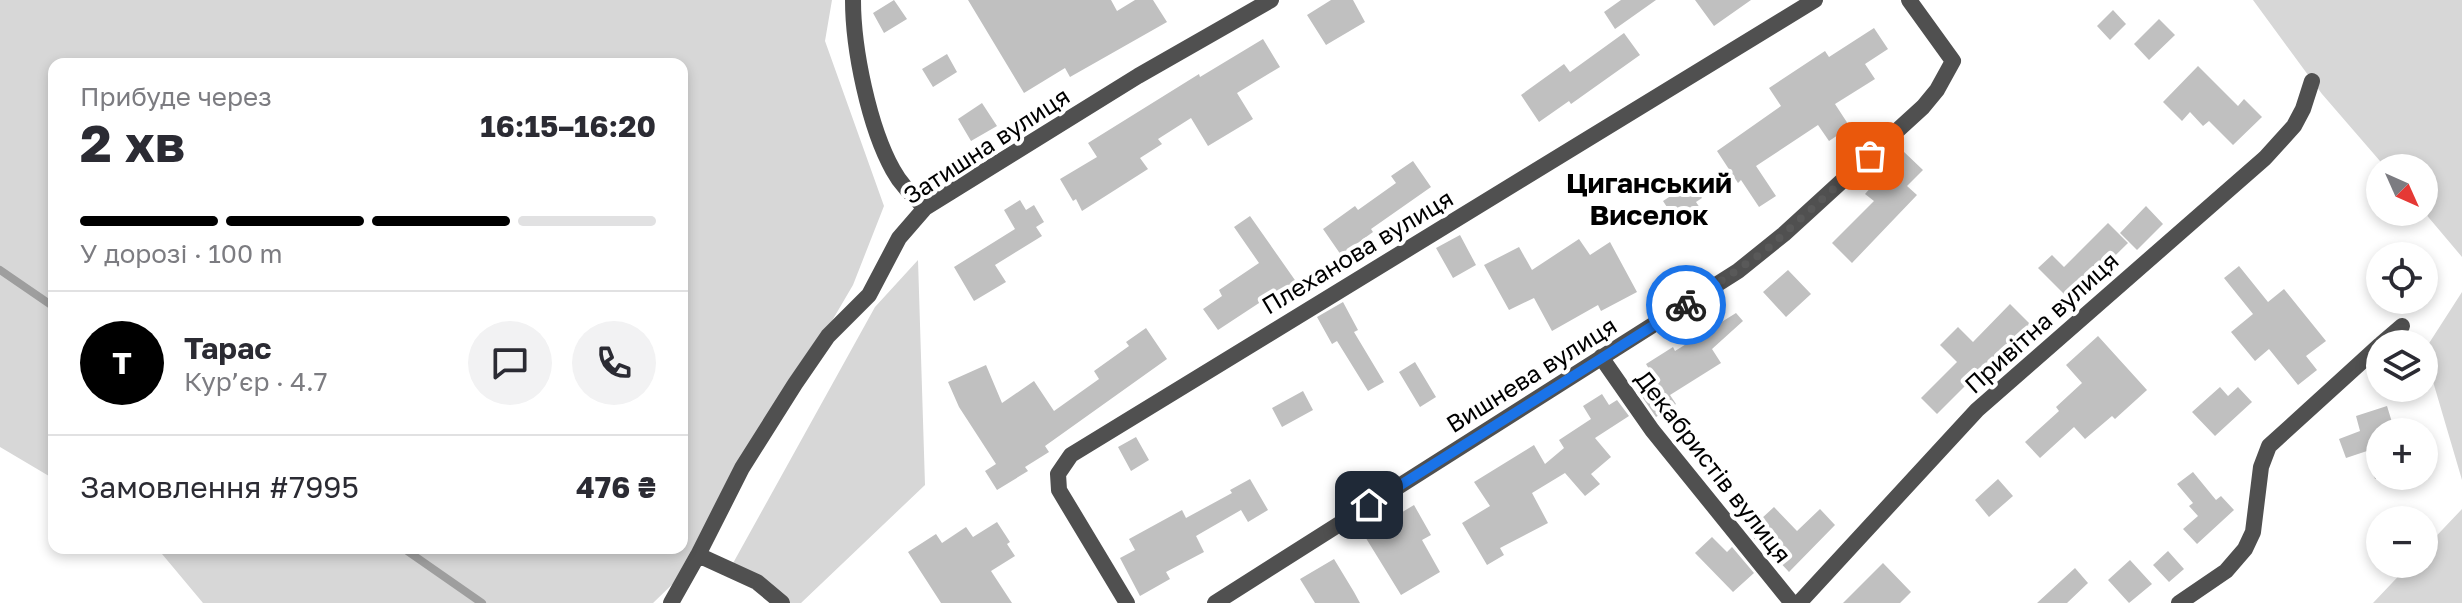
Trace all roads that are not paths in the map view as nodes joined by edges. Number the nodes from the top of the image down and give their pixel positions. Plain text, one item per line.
1 (853, 0) edge
2 (1271, 0) edge
3 (1815, 0) edge
4 (1909, 0) edge
5 (2312, 81) dead end
6 (925, 208) junction
7 (2402, 326) dead end
8 (2397, 330) edge
9 (1601, 357) junction
10 (2366, 357) edge
11 (698, 555) junction
12 (671, 603) edge
13 (782, 603) edge
14 (1127, 603) edge
15 (1215, 603) edge
16 (1792, 603) edge
17 (1799, 603) edge
18 (2179, 603) edge

1 - 6 street
2 - 6 street, Затишна вулиця
3 - 14 street, Плеханова вулиця
4 - 9 street, Вишнева вулиця
5 - 17 street, Привітна вулиця
6 - 11 street, Затишна вулиця
7 - 8 street
9 - 15 street, Вишнева вулиця
9 - 16 street, Декабристів вулиця
10 - 18 street
11 - 12 street, Затишна вулиця
11 - 13 street

